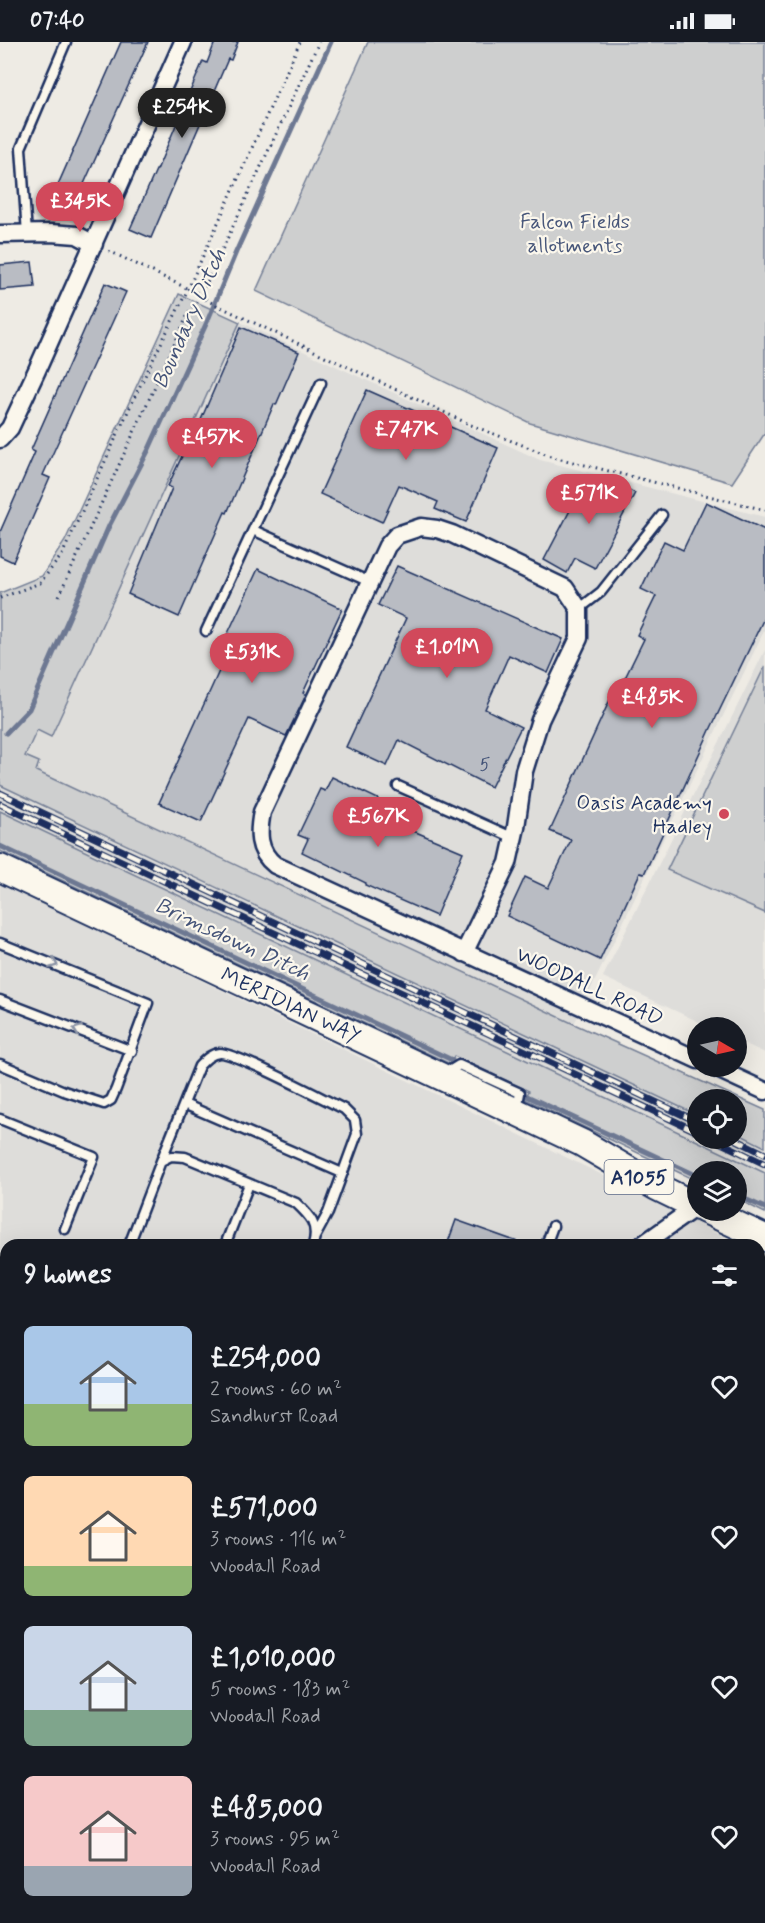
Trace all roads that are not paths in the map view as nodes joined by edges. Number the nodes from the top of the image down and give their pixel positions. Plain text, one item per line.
1 (66, 42) edge
2 (183, 42) edge
3 (0, 234) edge
4 (27, 234) junction
5 (94, 244) junction
6 (321, 383) dead end
7 (0, 439) edge
8 (662, 515) dead end
9 (253, 530) junction
10 (370, 582) junction
11 (579, 609) junction
12 (206, 631) dead end
13 (398, 786) dead end
14 (514, 838) junction
15 (0, 868) edge
16 (0, 943) edge
17 (464, 953) junction
18 (0, 1000) edge
19 (132, 1051) junction
20 (687, 1055) edge
21 (0, 1064) edge
22 (735, 1077) edge
23 (765, 1091) edge
24 (184, 1104) junction
25 (0, 1119) edge
26 (582, 1143) junction
27 (161, 1161) junction
28 (342, 1173) junction
29 (249, 1184) junction
30 (687, 1184) edge
31 (687, 1202) edge
32 (747, 1212) edge
33 (687, 1214) edge
34 (729, 1221) edge
35 (765, 1221) edge
36 (554, 1226) dead end
37 (65, 1229) dead end
38 (765, 1238) edge
39 (131, 1239) edge
40 (227, 1239) edge
41 (314, 1239) edge
42 (315, 1239) edge
43 (549, 1239) edge
44 (651, 1239) edge

1 - 4 lane
2 - 5 street
3 - 4 street
4 - 5 street
5 - 7 street
6 - 9 lane
8 - 11 lane
9 - 10 lane
9 - 12 lane
10 - 11 street, WOODALL ROAD
10 - 17 street, WOODALL ROAD
11 - 14 street
13 - 14 lane
14 - 17 street
15 - 26 main road, MERIDIAN WAY / A1055
16 -> 19 lane
17 - 20 street, WOODALL ROAD
19 -> 18 lane
19 - 21 lane
22 - 23 street
24 - 27 lane
24 - 28 lane
24 - 28 lane
25 - 37 lane
26 - 30 main road, MERIDIAN WAY / A1055
26 - 31 main road, MERIDIAN WAY / A1055
27 - 29 lane
27 - 39 lane
28 - 42 lane
29 - 40 lane
29 - 41 lane
32 - 35 main road
33 - 44 street
34 - 38 main road
36 - 43 lane

